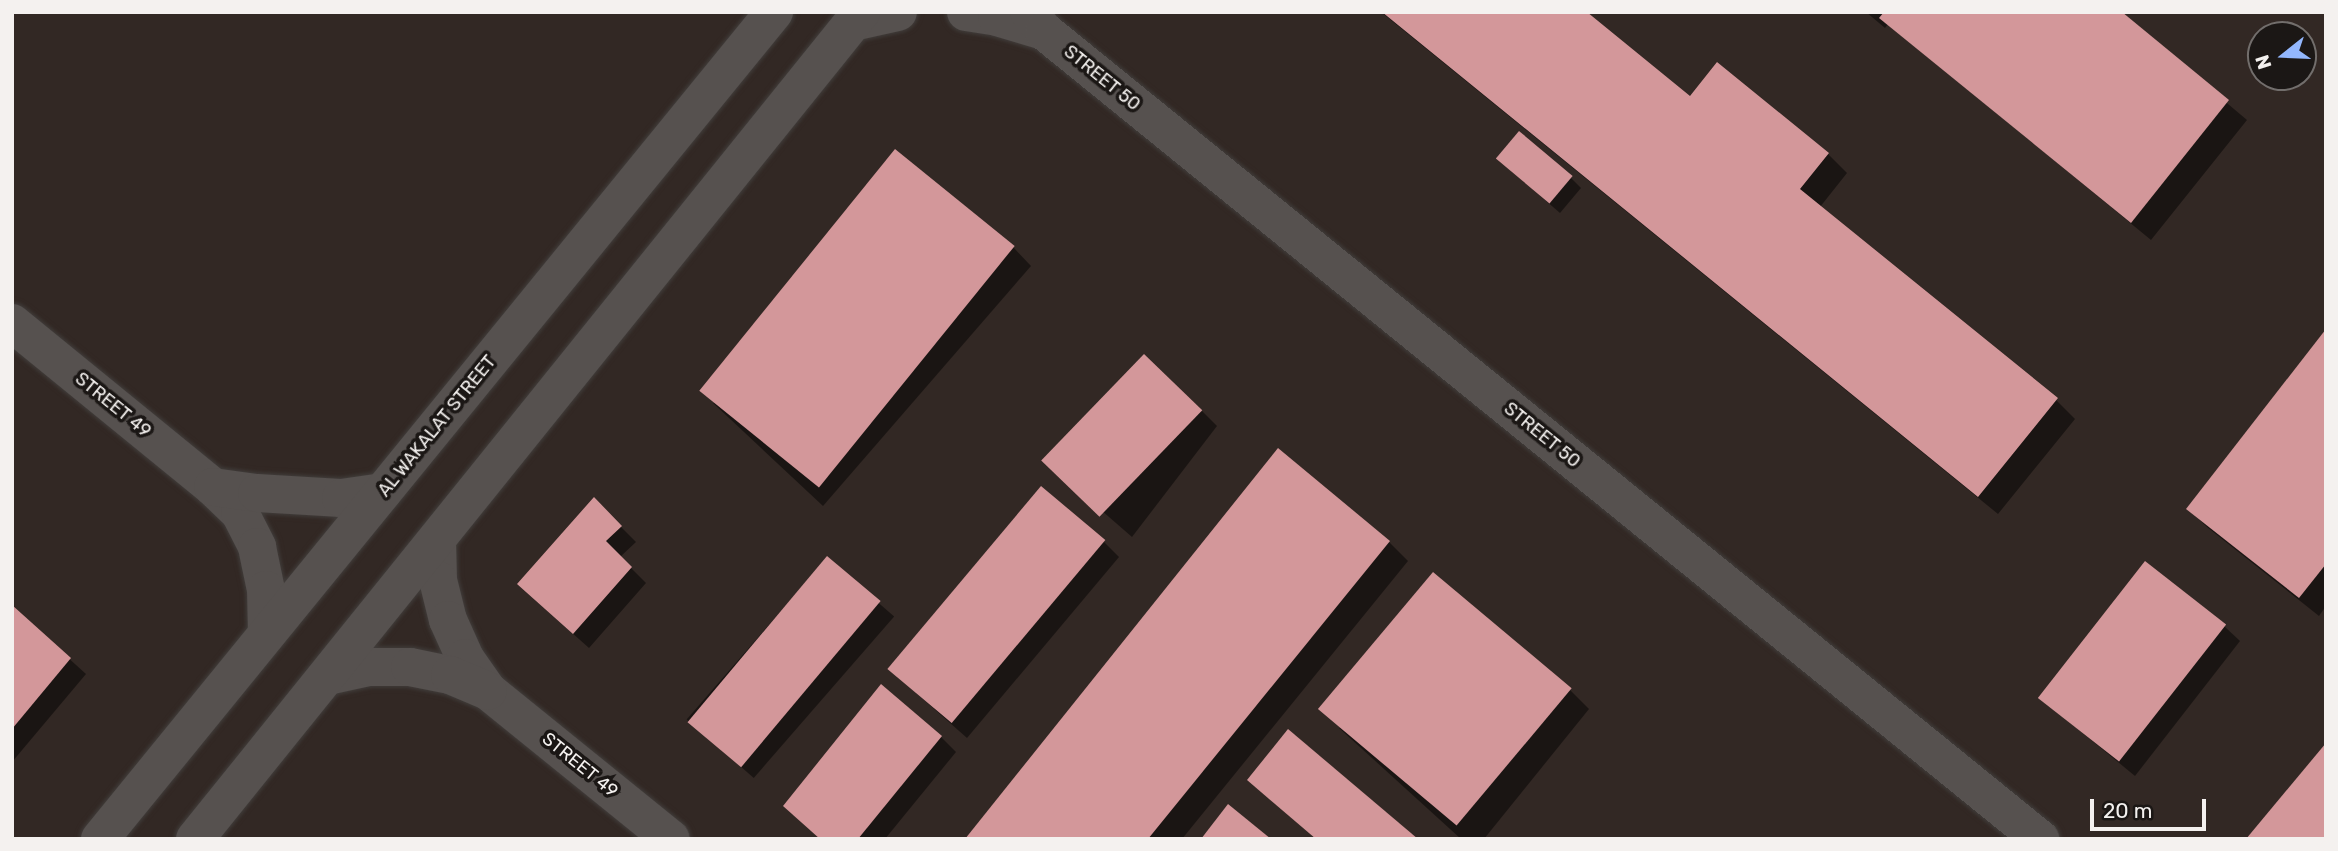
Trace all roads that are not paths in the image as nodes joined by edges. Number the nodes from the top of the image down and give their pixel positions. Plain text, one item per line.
1 (774, 12) edge
2 (898, 12) edge
3 (966, 12) edge
4 (857, 17) edge
5 (1037, 22) edge
6 (12, 323) edge
7 (213, 486) junction
8 (383, 492) junction
9 (437, 540) junction
10 (267, 633) junction
11 (328, 676) junction
12 (488, 691) junction
13 (100, 839) edge
14 (195, 839) edge
15 (671, 839) edge
16 (2040, 839) edge

1 - 8 street, AL WAKALAT STREET
2 - 4 street
3 - 5 street, STREET 50
4 - 9 street
5 - 16 street, STREET 50
6 - 7 street, STREET 49
7 - 8 street
7 - 10 street, STREET 49
8 - 10 street, AL WAKALAT STREET
9 - 11 street
9 - 12 street, STREET 49
10 - 13 street, AL WAKALAT STREET
11 - 12 street, STREET 49
11 - 14 street
12 - 15 street, STREET 49

